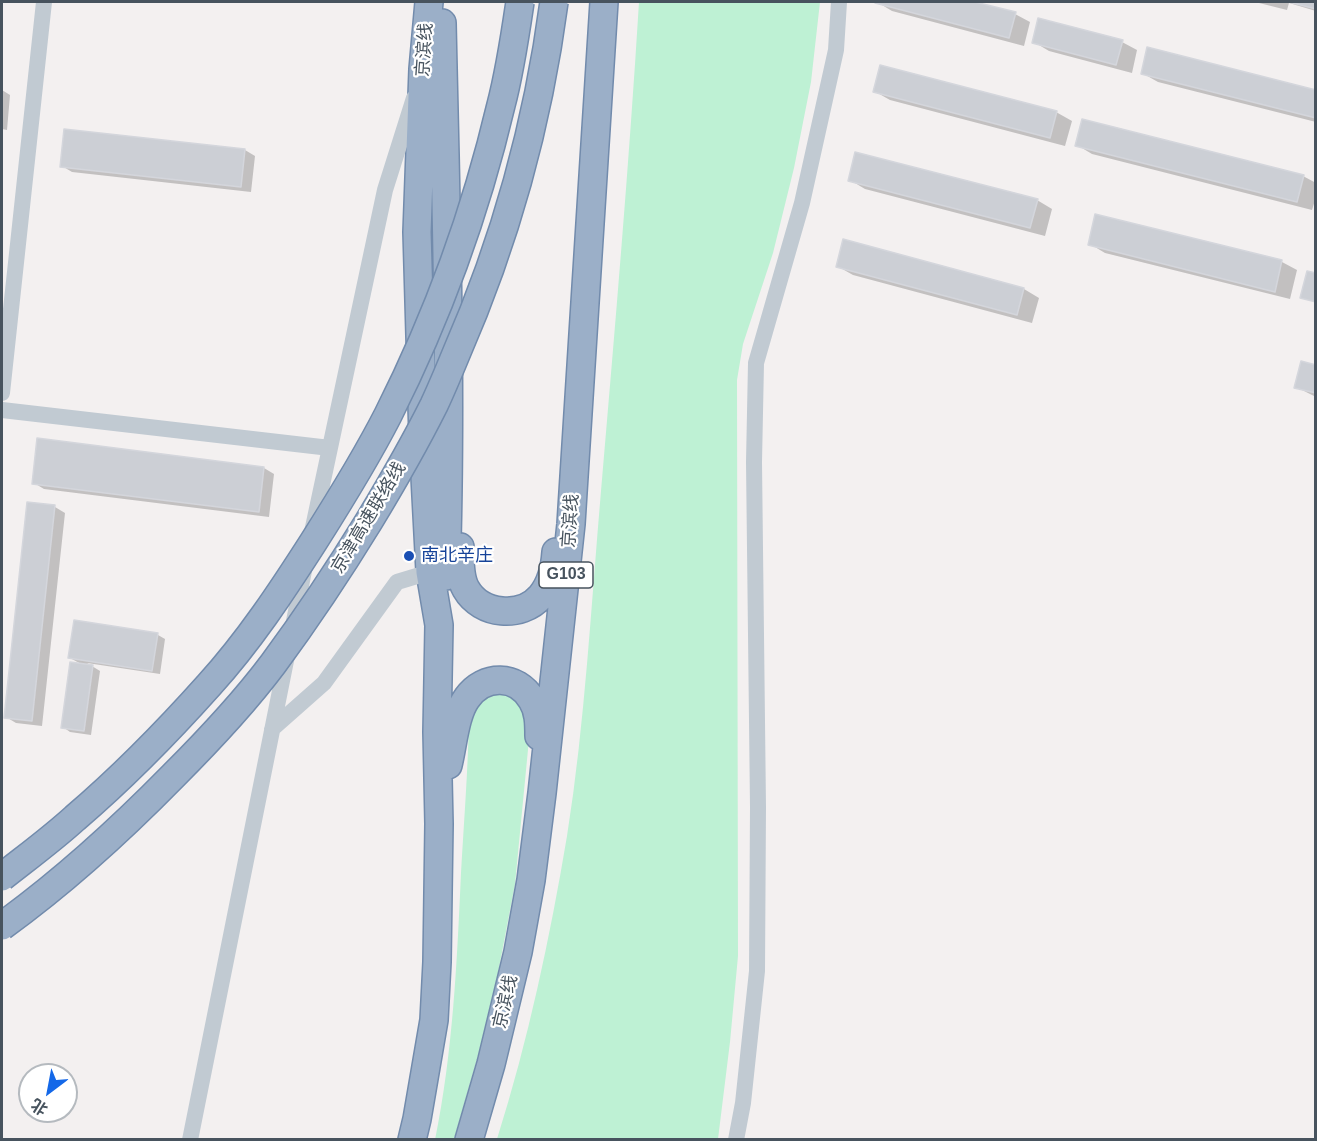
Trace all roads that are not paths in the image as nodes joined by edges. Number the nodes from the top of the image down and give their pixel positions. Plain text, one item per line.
1 (44, 2) edge
2 (429, 2) edge
3 (439, 2) edge
4 (520, 2) edge
5 (554, 2) edge
6 (604, 2) edge
7 (839, 2) edge
8 (423, 69) junction
9 (2, 393) edge
10 (2, 410) edge
11 (577, 435) junction
12 (448, 439) junction
13 (330, 448) junction
14 (430, 572) junction
15 (439, 625) junction
16 (272, 729) junction
17 (439, 824) junction
18 (534, 860) junction
19 (2, 877) edge
20 (2, 926) edge
21 (190, 1140) edge
22 (412, 1140) edge
23 (469, 1140) edge
24 (736, 1140) edge

1 - 9 street
2 - 8 highway, 京滨线
3 - 12 highway
4 - 19 highway, 京津高速联络线, bridge
5 - 20 highway, 京津高速联络线, bridge
6 - 11 highway, 京滨线 / G103
7 - 24 street
8 - 13 street
8 - 14 highway, 京滨线
10 - 13 street
11 - 12 highway
11 - 18 highway, 京滨线 / G103
12 - 15 highway
13 - 16 street
14 - 15 highway, 京滨线
14 - 16 street
15 - 17 highway, 京滨线
16 - 21 street
17 - 18 highway
17 - 22 highway, 京滨线
18 - 23 highway, 京滨线 / G103

